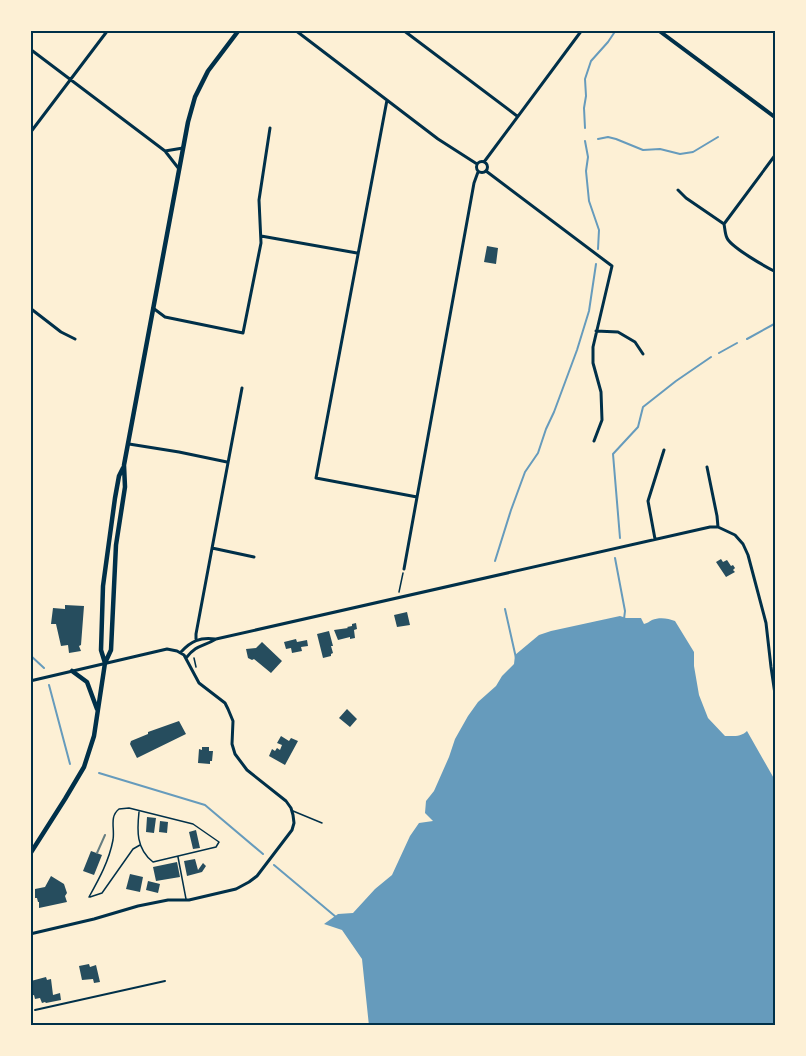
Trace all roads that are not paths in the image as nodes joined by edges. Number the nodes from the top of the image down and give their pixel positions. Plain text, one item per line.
1 (108, 30) edge
2 (239, 30) edge
3 (295, 30) edge
4 (403, 30) edge
5 (582, 30) edge
6 (658, 30) edge
7 (30, 49) edge
8 (70, 80) junction
9 (387, 100) junction
10 (517, 116) junction
11 (776, 118) edge
12 (270, 128) dead end
13 (30, 133) edge
14 (183, 148) junction
15 (165, 151) junction
16 (776, 154) edge
17 (484, 162) junction
18 (477, 164) junction
19 (179, 169) junction
20 (486, 171) junction
21 (478, 172) junction
22 (678, 190) dead end
23 (724, 224) junction
24 (261, 236) junction
25 (358, 253) junction
26 (776, 272) edge
27 (30, 308) edge
28 (153, 308) junction
29 (596, 331) junction
30 (75, 339) dead end
31 (643, 354) dead end
32 (242, 388) dead end
33 (594, 441) dead end
34 (129, 444) junction
35 (664, 450) dead end
36 (227, 462) junction
37 (124, 465) junction
38 (707, 467) dead end
39 (417, 497) junction
40 (718, 526) junction
41 (655, 539) junction
42 (212, 548) junction
43 (254, 556) dead end
44 (404, 569) road end
45 (196, 639) junction
46 (216, 639) junction
47 (180, 652) junction
48 (186, 658) junction
49 (105, 663) junction
50 (72, 671) junction
51 (30, 681) edge
52 (776, 702) edge
53 (98, 712) junction
54 (292, 811) junction
55 (139, 812) junction
56 (322, 823) dead end
57 (140, 844) junction
58 (30, 854) edge
59 (178, 856) junction
60 (186, 900) junction
61 (30, 934) edge
62 (165, 981) dead end
63 (35, 1010) dead end

1 - 8 street
2 - 14 main road
3 - 9 street
4 - 10 street
5 - 10 street
6 - 11 street
7 - 8 street
8 - 13 street
8 - 15 street
9 - 18 street
9 - 25 street
10 - 17 street
12 - 24 street
14 - 15 street
14 - 19 main road
15 - 19 street
16 - 23 street
17 - 18 street
17 - 20 street
18 - 21 street
19 - 28 main road
20 - 21 street
20 - 29 street
21 - 39 street
22 - 23 street
23 - 26 street
24 - 25 street
24 - 28 street
25 - 39 street
27 - 30 street
28 - 34 main road
29 - 31 street
29 - 33 street
32 - 36 street
34 - 36 street
34 - 37 main road
35 - 41 street
36 - 42 street
37 - 49 main road
37 - 49 main road
38 - 40 street
39 - 44 street
40 - 41 street
40 - 52 street
41 - 46 street
42 - 43 street
42 - 45 street
45 - 46 street
45 - 47 street
46 - 48 street
47 - 48 street
47 - 49 street
48 - 54 street
49 - 50 street
49 - 53 main road
50 - 51 street
50 - 53 main road
53 - 58 main road
54 - 56 lane
54 - 60 street
55 - 57 lane
55 - 57 lane
55 - 59 lane
57 - 59 lane
59 - 60 lane
60 - 61 street
62 - 63 street

